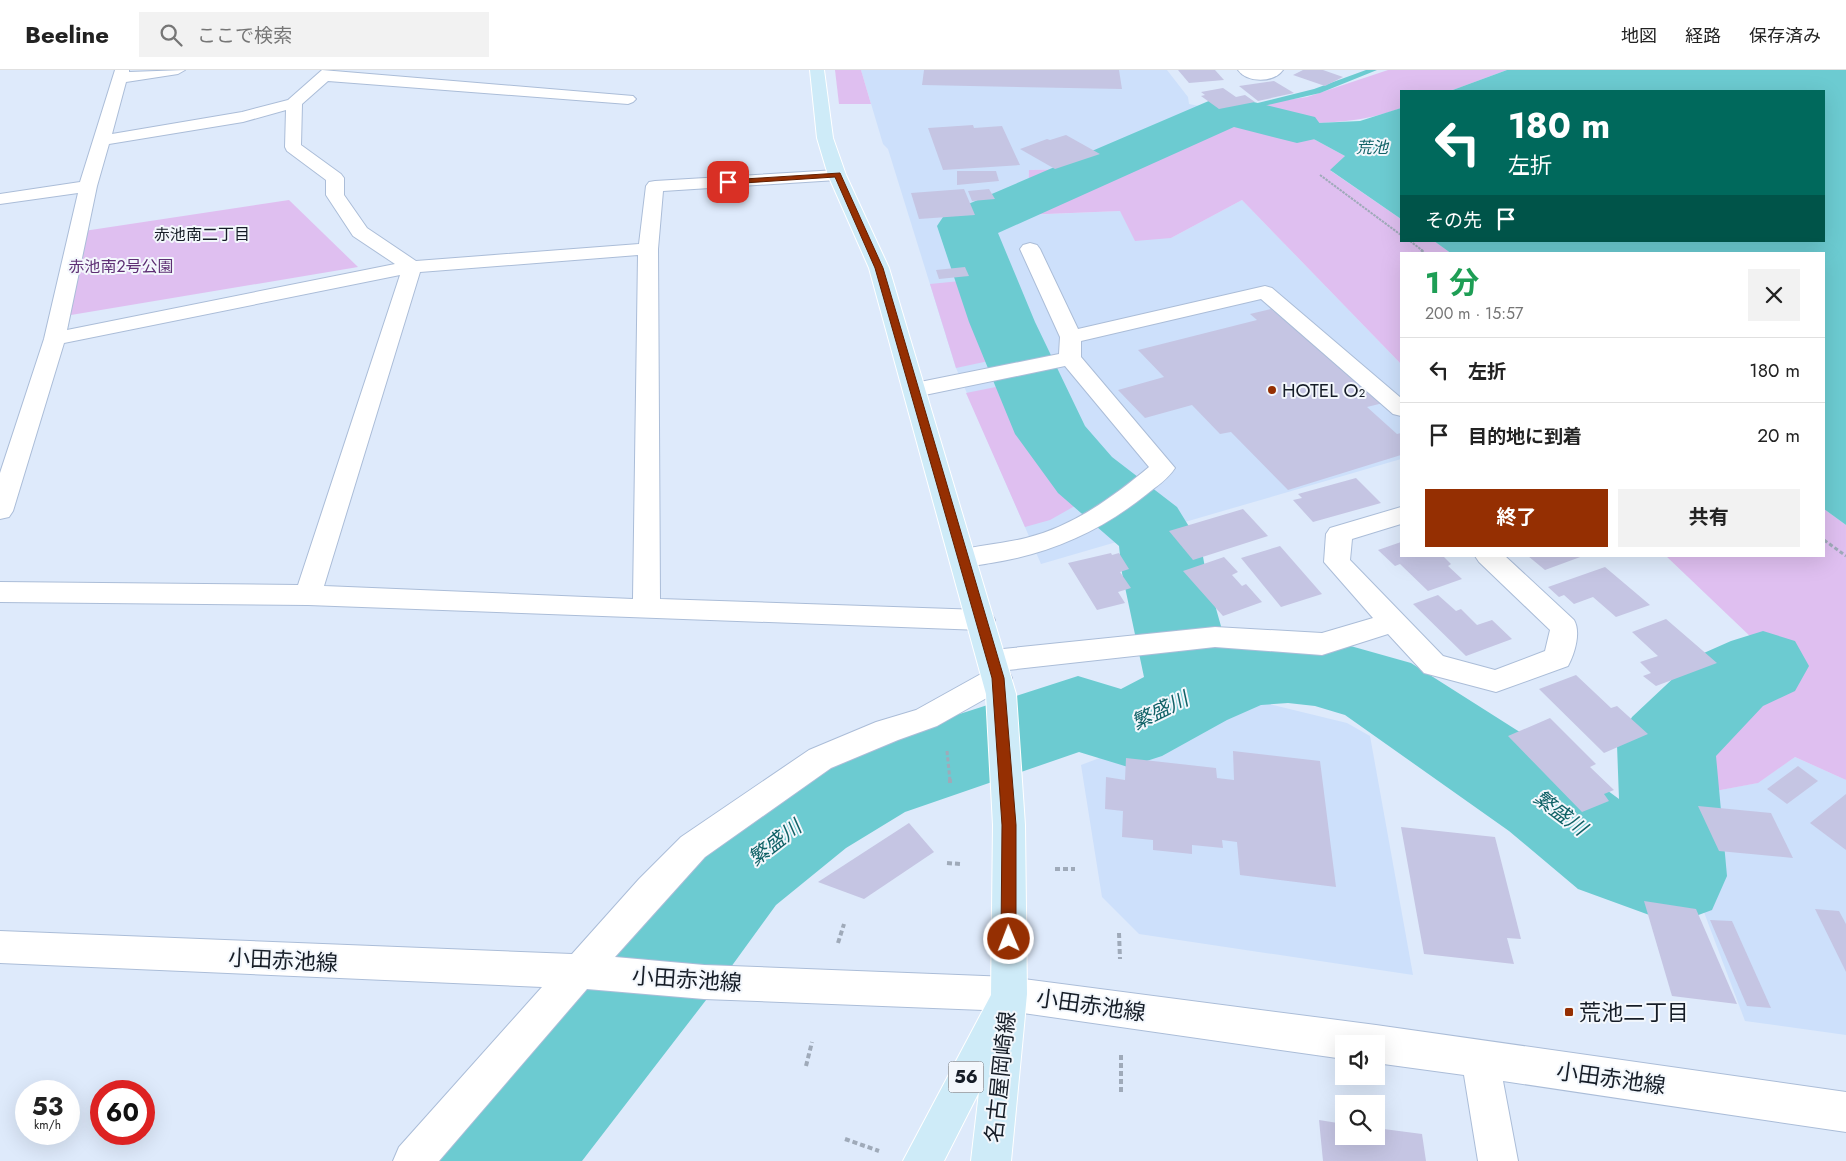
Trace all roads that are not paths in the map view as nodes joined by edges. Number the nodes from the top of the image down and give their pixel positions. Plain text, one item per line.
1 (178, 70) edge
2 (817, 70) edge
3 (1245, 70) edge
4 (1276, 70) edge
5 (328, 73) edge
6 (121, 74) edge
7 (628, 99) dead end
8 (294, 103) junction
9 (102, 140) junction
10 (837, 175) junction
11 (88, 186) junction
12 (0, 199) edge
13 (1030, 248) dead end
14 (648, 249) junction
15 (412, 267) junction
16 (55, 339) junction
17 (1070, 347) junction
18 (915, 390) junction
19 (1400, 408) edge
20 (0, 511) edge
21 (1400, 515) edge
22 (1489, 557) edge
23 (963, 558) junction
24 (0, 592) edge
25 (308, 594) junction
26 (646, 609) junction
27 (981, 620) junction
28 (1392, 622) junction
29 (997, 678) junction
30 (0, 947) edge
31 (594, 973) junction
32 (1009, 994) junction
33 (1335, 1039) edge
34 (1385, 1045) edge
35 (1480, 1059) junction
36 (1846, 1112) edge
37 (413, 1161) edge
38 (923, 1161) edge
39 (991, 1161) edge
40 (1498, 1161) edge

1 - 6 street
2 - 10 main road, 名古屋岡崎線 / 56
3 - 4 street
5 - 7 street
5 - 8 street
6 - 9 street
8 - 9 street
8 - 15 street
9 - 11 street
10 - 14 street
10 - 18 main road, 名古屋岡崎線 / 56
11 - 12 street
11 - 16 street
13 - 17 street
14 - 15 street
14 - 26 street
15 - 16 street
15 - 25 street
16 - 20 street
17 - 18 street
17 - 19 street
17 - 23 street
18 - 23 main road, 名古屋岡崎線 / 56
21 - 28 street
22 - 28 street
23 - 27 main road, 名古屋岡崎線 / 56
24 - 25 street
25 - 26 street
26 - 27 street
27 - 29 main road, 名古屋岡崎線 / 56
28 - 29 street
29 - 31 street
29 - 32 main road, 名古屋岡崎線 / 56
30 - 31 street, 小田赤池線
31 - 32 street, 小田赤池線
31 - 37 street
32 - 33 street, 小田赤池線
32 - 38 main road, 名古屋岡崎線 / 56
32 - 39 main road, 名古屋岡崎線 / 56
34 - 35 street, 小田赤池線
35 - 36 street, 小田赤池線
35 - 40 street

